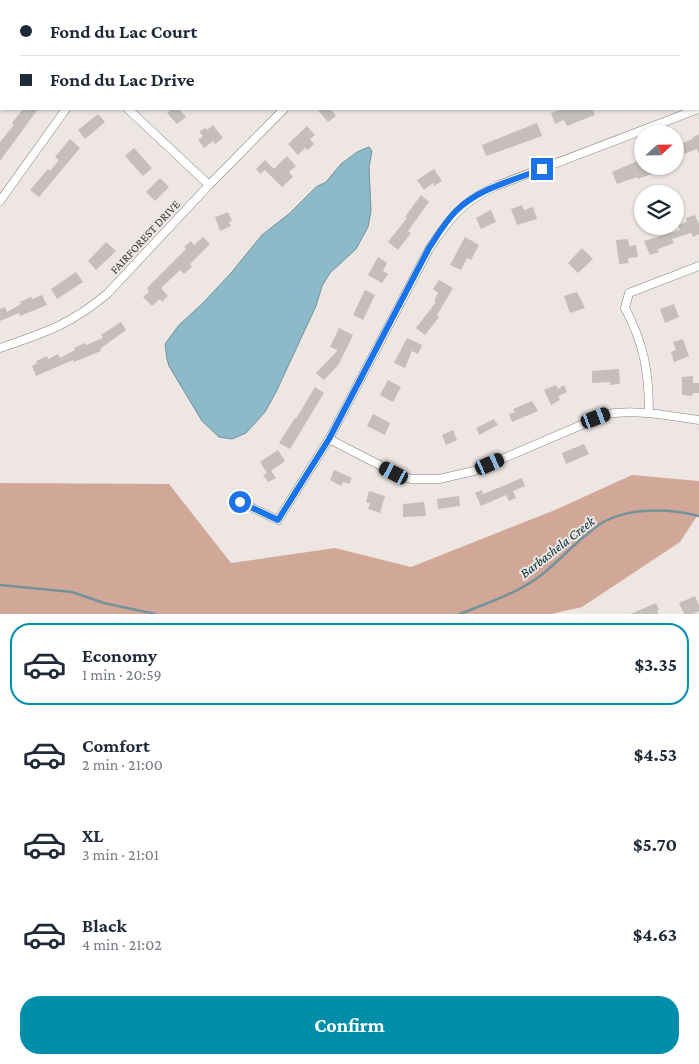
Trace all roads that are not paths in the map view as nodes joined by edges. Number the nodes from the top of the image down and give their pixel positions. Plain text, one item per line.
1 (65, 110) edge
2 (129, 110) edge
3 (283, 110) edge
4 (696, 110) edge
5 (209, 185) junction
6 (0, 201) edge
7 (699, 266) edge
8 (0, 348) edge
9 (649, 413) junction
10 (699, 420) edge
11 (329, 439) junction
12 (240, 502) dead end

1 - 6 street
2 - 5 street
3 - 5 street, FAIRFOREST DRIVE
4 - 11 street
5 - 8 street, FAIRFOREST DRIVE
7 - 9 street
9 - 10 street
9 - 11 street
11 - 12 street

